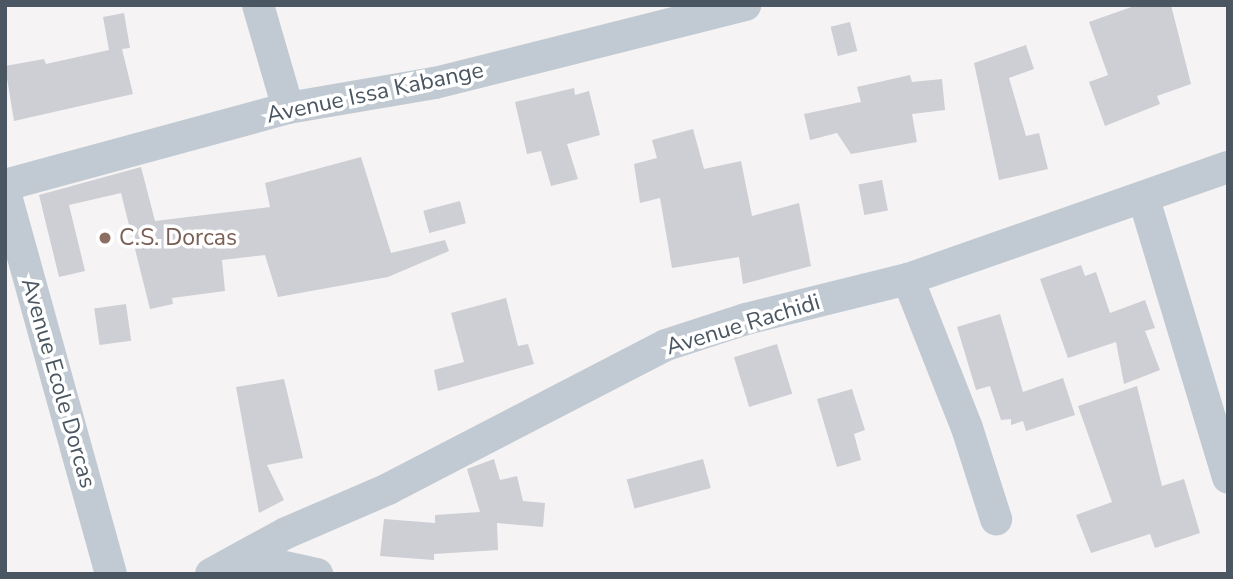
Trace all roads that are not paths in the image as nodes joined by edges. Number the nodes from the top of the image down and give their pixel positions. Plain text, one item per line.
1 (258, 5) edge
2 (746, 5) edge
3 (644, 17) edge
4 (288, 108) junction
5 (1228, 167) edge
6 (5, 185) edge
7 (5, 192) edge
8 (1144, 199) junction
9 (908, 279) junction
10 (1228, 478) edge
11 (996, 520) dead end
12 (244, 558) junction
13 (111, 574) edge
14 (211, 574) edge
15 (317, 574) edge

1 - 4 street
2 - 3 street, Avenue Issa Kabange
3 - 4 street, Avenue Issa Kabange
4 - 6 street, Avenue Issa Kabange
5 - 8 street, Avenue Rachidi
7 - 13 street, Avenue Ecole Dorcas
8 - 9 street, Avenue Rachidi
8 - 10 street
9 - 11 street
9 - 12 street, Avenue Rachidi
12 - 14 street, Avenue Rachidi
12 - 15 street

